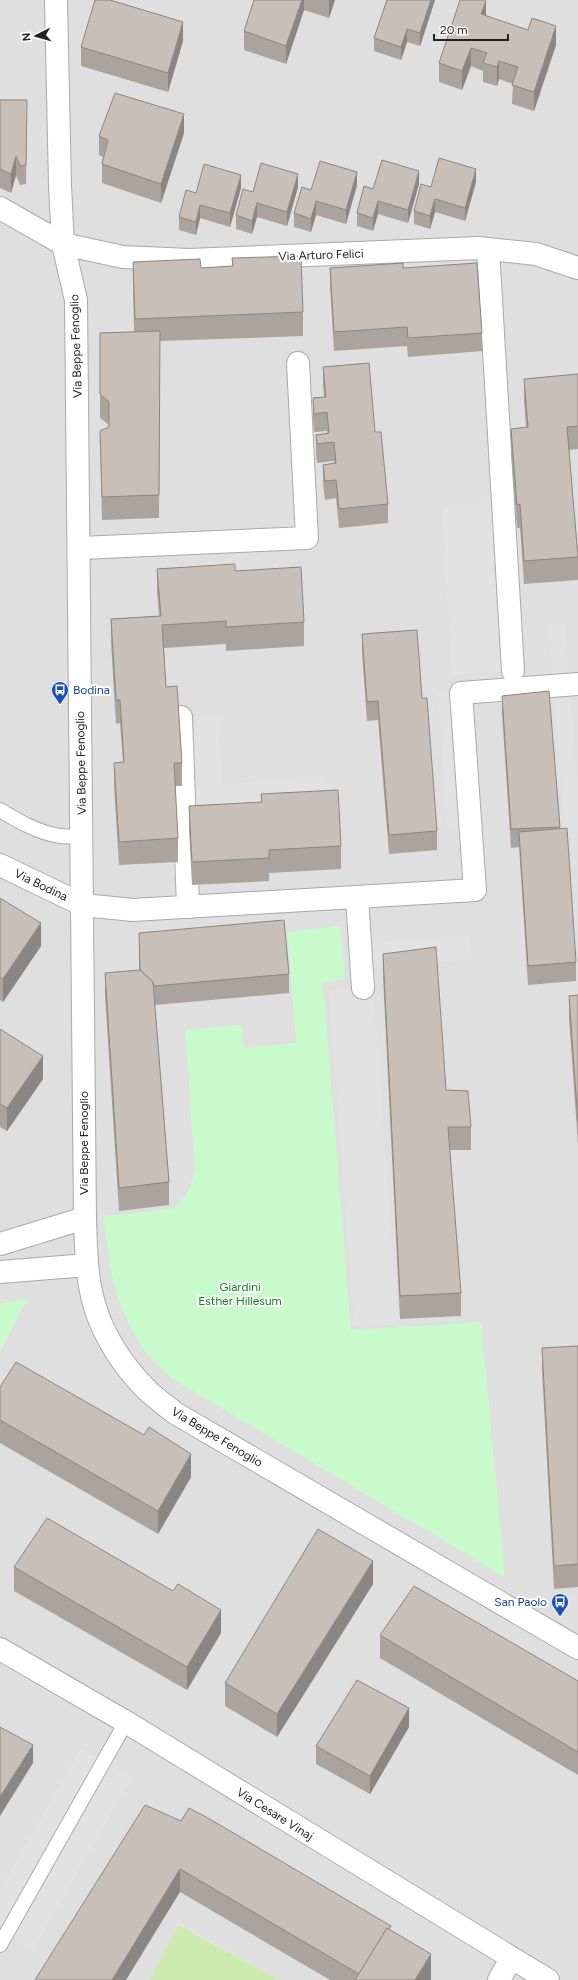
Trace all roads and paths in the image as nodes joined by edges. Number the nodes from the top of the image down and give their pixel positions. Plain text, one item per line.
1 (56, 0) edge
2 (0, 208) edge
3 (63, 244) junction
4 (488, 249) junction
5 (578, 268) edge
6 (298, 363) dead end
7 (80, 548) junction
8 (513, 671) dead end
9 (578, 684) edge
10 (181, 717) edge
11 (0, 810) edge
12 (82, 836) junction
13 (0, 865) edge
14 (357, 898) junction
15 (83, 905) junction
16 (188, 907) junction
17 (363, 988) dead end
18 (85, 1218) junction
19 (0, 1244) edge
20 (87, 1265) junction
21 (0, 1272) edge
22 (578, 1648) edge
23 (0, 1649) edge
24 (126, 1722) junction
25 (0, 1944) edge
26 (511, 1959) junction
27 (499, 1980) edge
28 (548, 1980) edge

1 - 3 street, Via Beppe Fenoglio
2 - 3 street, Via Arturo Felici
3 - 4 street, Via Arturo Felici
3 - 7 street, Via Beppe Fenoglio
4 - 5 street, Via Arturo Felici
4 - 8 street
6 - 7 street
7 - 12 street, Via Beppe Fenoglio
9 - 14 street
10 - 16 street
11 - 12 lane
12 - 15 street, Via Beppe Fenoglio
13 - 15 street, Via Bodina
14 - 16 street
14 - 17 street
15 - 16 street
15 - 18 street, Via Beppe Fenoglio
18 - 19 street
18 - 20 street, Via Beppe Fenoglio
20 - 21 street
20 - 22 street, Via Beppe Fenoglio
23 - 24 street, Via Cesare Vinaj
24 - 25 lane
24 - 26 street, Via Cesare Vinaj
26 - 27 street
26 - 28 street, Via Cesare Vinaj

